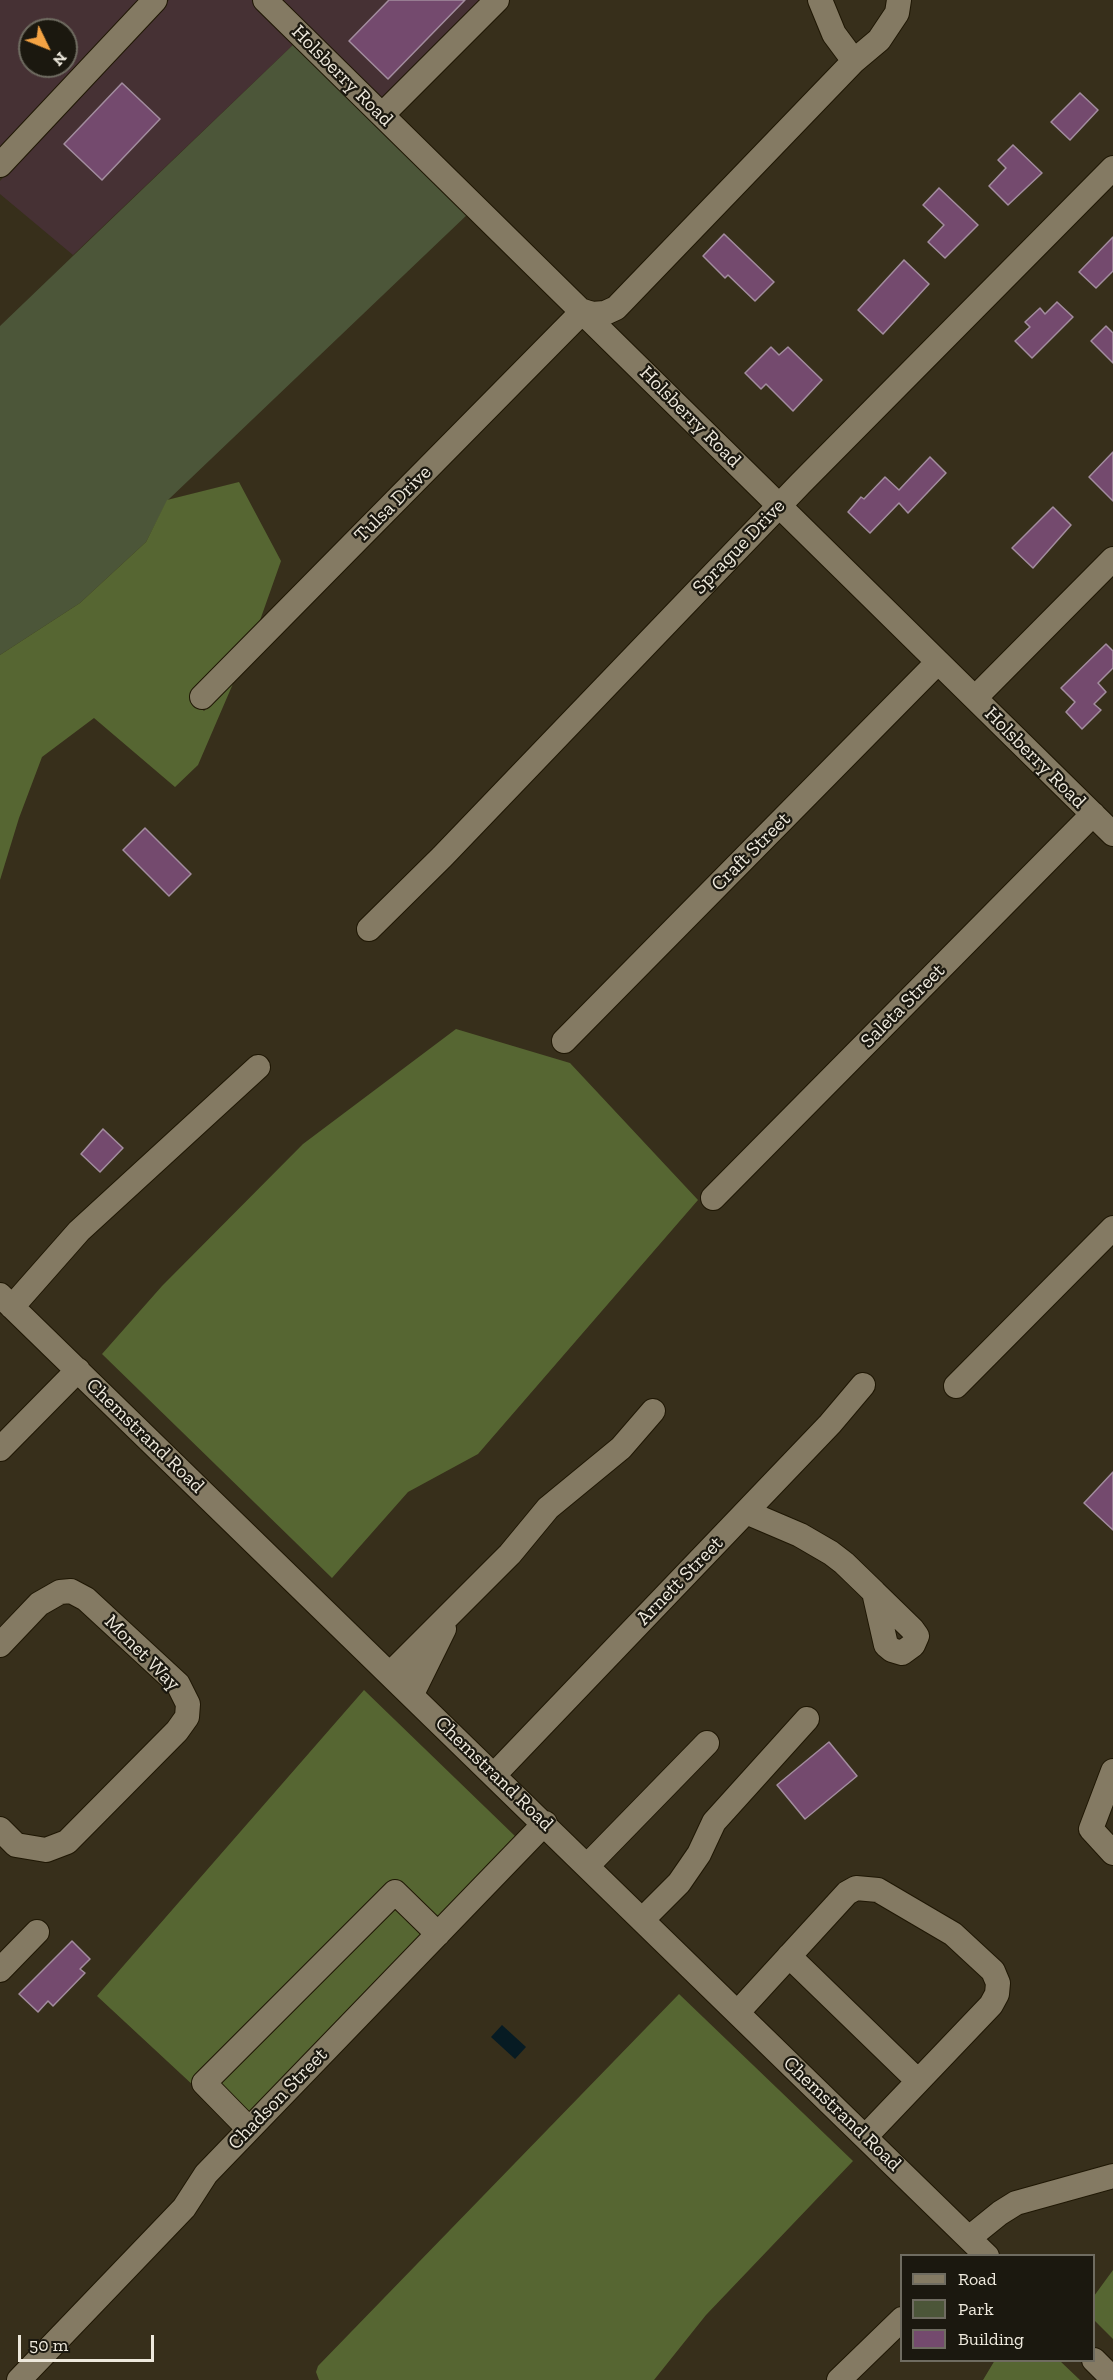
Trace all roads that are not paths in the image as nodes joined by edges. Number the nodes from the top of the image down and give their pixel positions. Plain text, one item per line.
1 (155, 0) edge
2 (265, 0) edge
3 (496, 0) edge
4 (819, 0) edge
5 (899, 0) edge
6 (854, 61) junction
7 (382, 115) junction
8 (0, 165) edge
9 (1113, 168) edge
10 (583, 311) junction
11 (780, 505) junction
12 (1113, 559) edge
13 (938, 662) junction
14 (202, 697) dead end
15 (975, 698) junction
16 (1093, 814) junction
17 (1113, 834) edge
18 (369, 929) dead end
19 (564, 1041) dead end
20 (258, 1067) dead end
21 (713, 1198) dead end
22 (1113, 1228) edge
23 (6, 1301) edge
24 (78, 1370) junction
25 (863, 1385) dead end
26 (956, 1386) dead end
27 (653, 1411) dead end
28 (0, 1449) edge
29 (746, 1512) junction
30 (874, 1592) dead end
31 (0, 1645) edge
32 (405, 1687) junction
33 (807, 1719) dead end
34 (706, 1743) dead end
35 (1113, 1771) edge
36 (495, 1774) junction
37 (545, 1823) junction
38 (0, 1829) edge
39 (1113, 1853) edge
40 (588, 1865) junction
41 (643, 1919) junction
42 (37, 1932) dead end
43 (438, 1934) junction
44 (789, 1956) junction
45 (0, 1970) edge
46 (738, 2012) junction
47 (918, 2081) junction
48 (249, 2129) junction
49 (865, 2137) junction
50 (1113, 2176) edge
51 (975, 2249) edge
52 (900, 2321) edge
53 (1095, 2361) edge
54 (1113, 2379) edge
55 (19, 2380) edge
56 (839, 2380) edge

1 - 8 street
2 - 7 street, Holsberry Road
3 - 7 street
4 - 6 street
5 - 6 street
6 - 10 street
7 - 10 street, Holsberry Road
9 - 11 street, Sprague Drive
10 - 11 street, Holsberry Road
10 - 14 street, Tulsa Drive
11 - 13 street, Holsberry Road
11 - 18 street, Sprague Drive
12 - 15 street
13 - 15 street, Holsberry Road
13 - 19 street, Craft Street
15 - 16 street, Holsberry Road
16 - 17 street, Holsberry Road
16 - 21 street, Saleta Street
20 - 23 street
22 - 26 street
23 - 24 street, Chemstrand Road
24 - 28 street
24 - 32 street, Chemstrand Road
25 - 29 street, Arnett Street
27 - 32 street
29 - 30 street
29 - 36 street, Arnett Street
31 - 38 street, Monet Way
32 - 36 street, Chemstrand Road
33 - 41 street
34 - 40 street
35 - 39 street
36 - 37 street, Chemstrand Road
37 - 40 street, Chemstrand Road
37 - 43 street, Chadson Street
40 - 41 street, Chemstrand Road
41 - 46 street, Chemstrand Road
42 - 45 street
43 - 48 street, Chadson Street
43 - 48 street
44 - 46 street
44 - 47 street
44 - 47 street
46 - 49 street, Chemstrand Road
47 - 49 street
48 - 55 street, Chadson Street
49 - 51 street, Chemstrand Road
50 - 51 street
52 - 56 street
53 - 54 street

